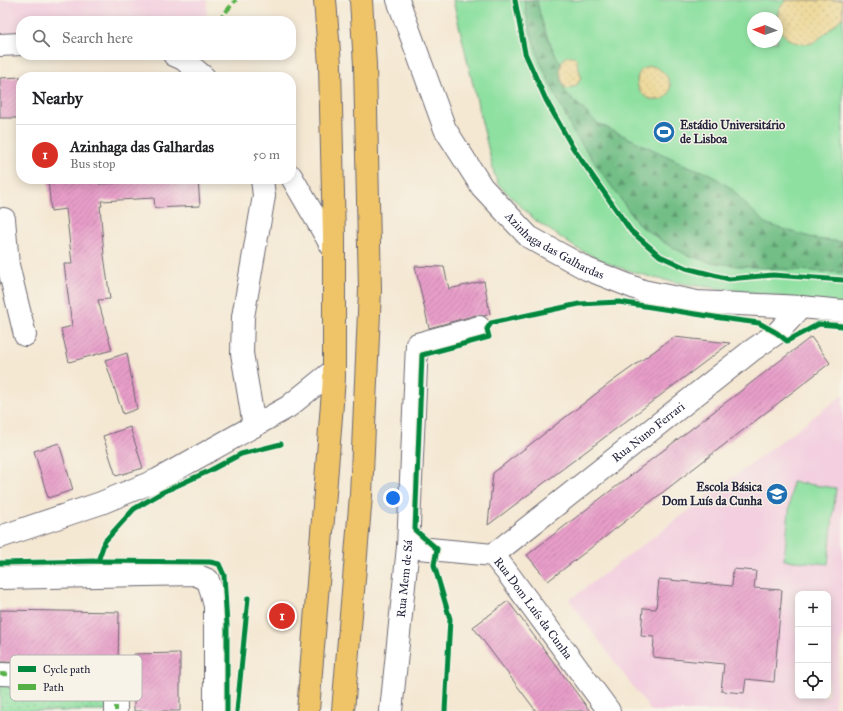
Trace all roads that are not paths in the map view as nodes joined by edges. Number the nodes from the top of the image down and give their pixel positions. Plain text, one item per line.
1 (325, 0) edge
2 (361, 0) edge
3 (398, 0) edge
4 (16, 44) edge
5 (0, 45) edge
6 (184, 60) edge
7 (198, 72) edge
8 (263, 184) edge
9 (296, 184) edge
10 (4, 219) dead end
11 (334, 250) junction
12 (4, 266) edge
13 (801, 307) junction
14 (843, 310) edge
15 (479, 327) dead end
16 (25, 334) dead end
17 (334, 370) junction
18 (254, 426) junction
19 (0, 538) edge
20 (408, 547) junction
21 (492, 555) junction
22 (0, 578) edge
23 (0, 674) edge
24 (10, 674) edge
25 (215, 711) edge
26 (308, 711) edge
27 (343, 711) edge
28 (391, 711) edge
29 (609, 711) edge

1 - 11 highway
2 - 27 highway
3 - 13 street, Azinhaga das Galhardas
4 - 5 street
6 - 7 street
8 - 18 street
9 - 11 street
10 - 12 street
11 - 17 highway
12 - 16 street
13 - 14 street, Azinhaga das Galhardas
13 - 21 street, Rua Nuno Ferrari
15 - 20 street, Rua Mem de Sá
17 - 18 street
17 - 26 highway
18 - 19 street
20 - 21 street, Rua Dom Luís da Cunha
20 - 28 street, Rua Mem de Sá
21 - 29 street, Rua Dom Luís da Cunha
22 - 25 street
23 - 24 street

